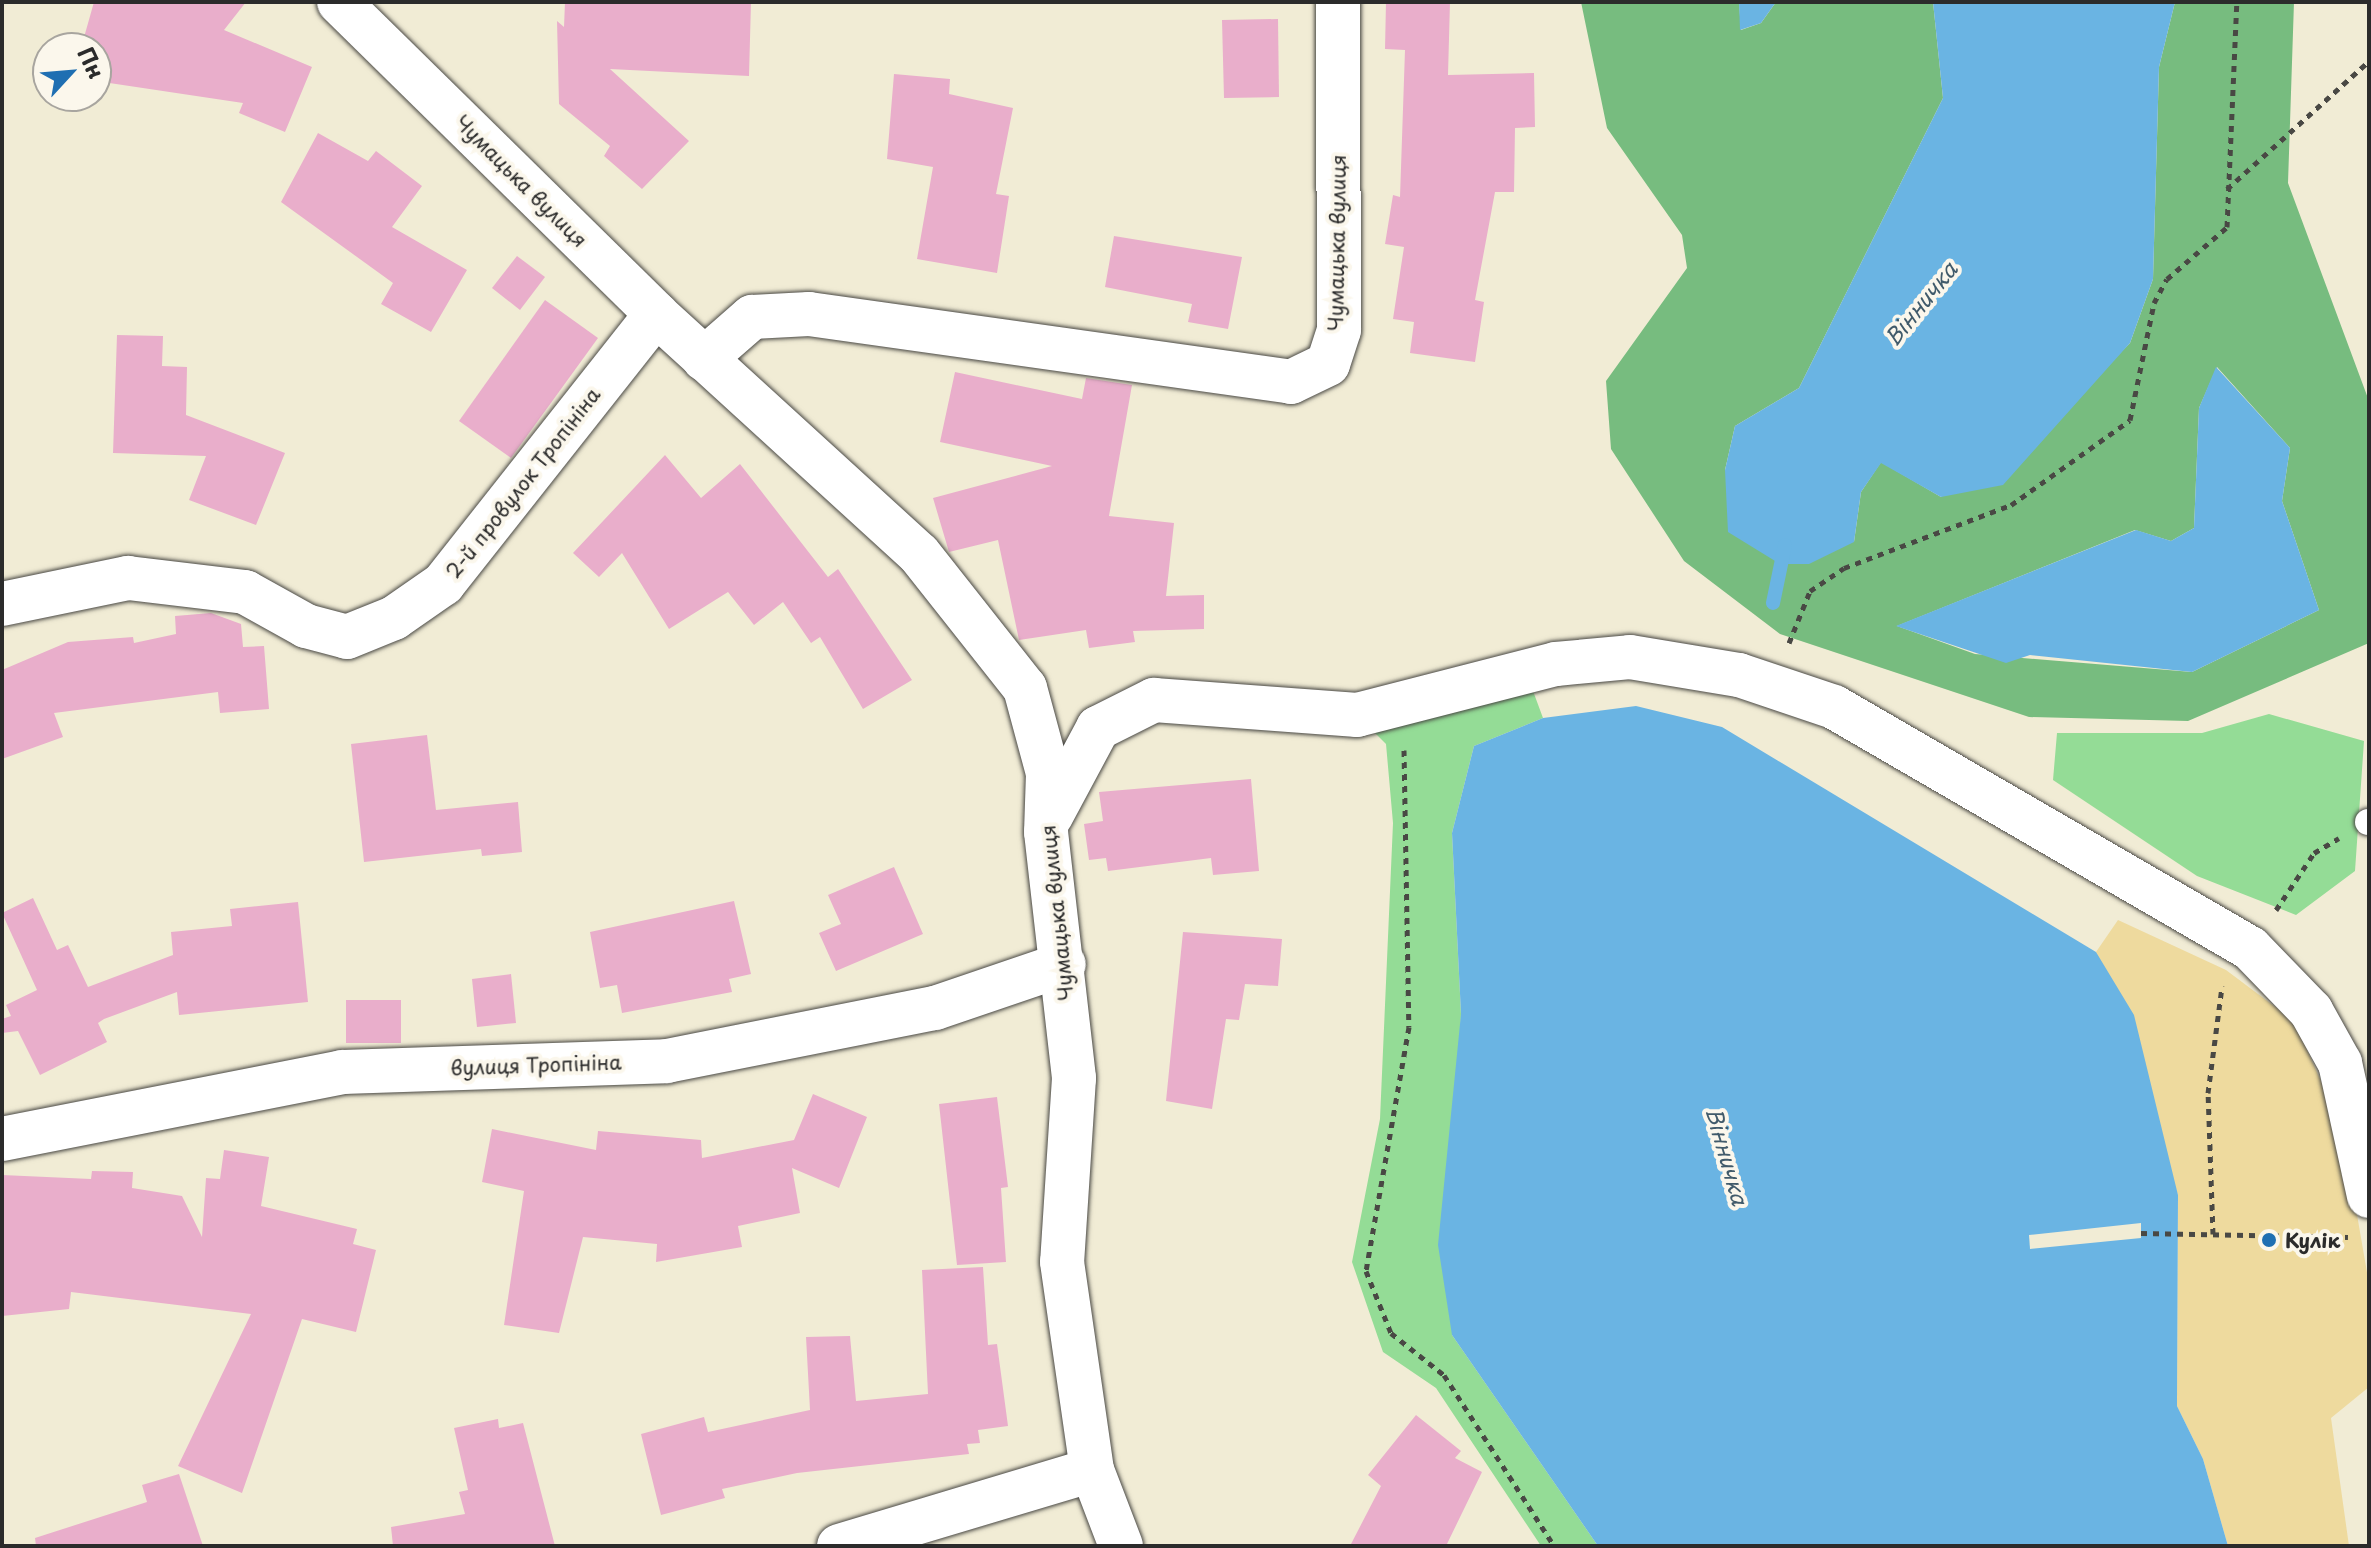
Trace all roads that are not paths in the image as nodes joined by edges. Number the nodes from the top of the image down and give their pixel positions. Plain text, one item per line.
1 (339, 2) edge
2 (1338, 2) edge
3 (656, 314) junction
4 (704, 359) junction
5 (2, 604) edge
6 (1046, 832) junction
7 (1064, 964) junction
8 (2, 1139) edge
9 (2369, 1196) edge
10 (1092, 1470) junction
11 (839, 1546) edge
12 (1121, 1546) edge

1 - 3 street, Чумацька вулиця
2 - 4 street, Чумацька вулиця
3 - 4 street, Чумацька вулиця
3 - 5 street, 2-й провулок Тропініна
4 - 6 street, Чумацька вулиця
6 - 7 street, Чумацька вулиця
6 - 9 street
7 - 8 street, вулиця Тропініна
7 - 10 street, Чумацька вулиця
10 - 11 street
10 - 12 street, Чумацька вулиця

